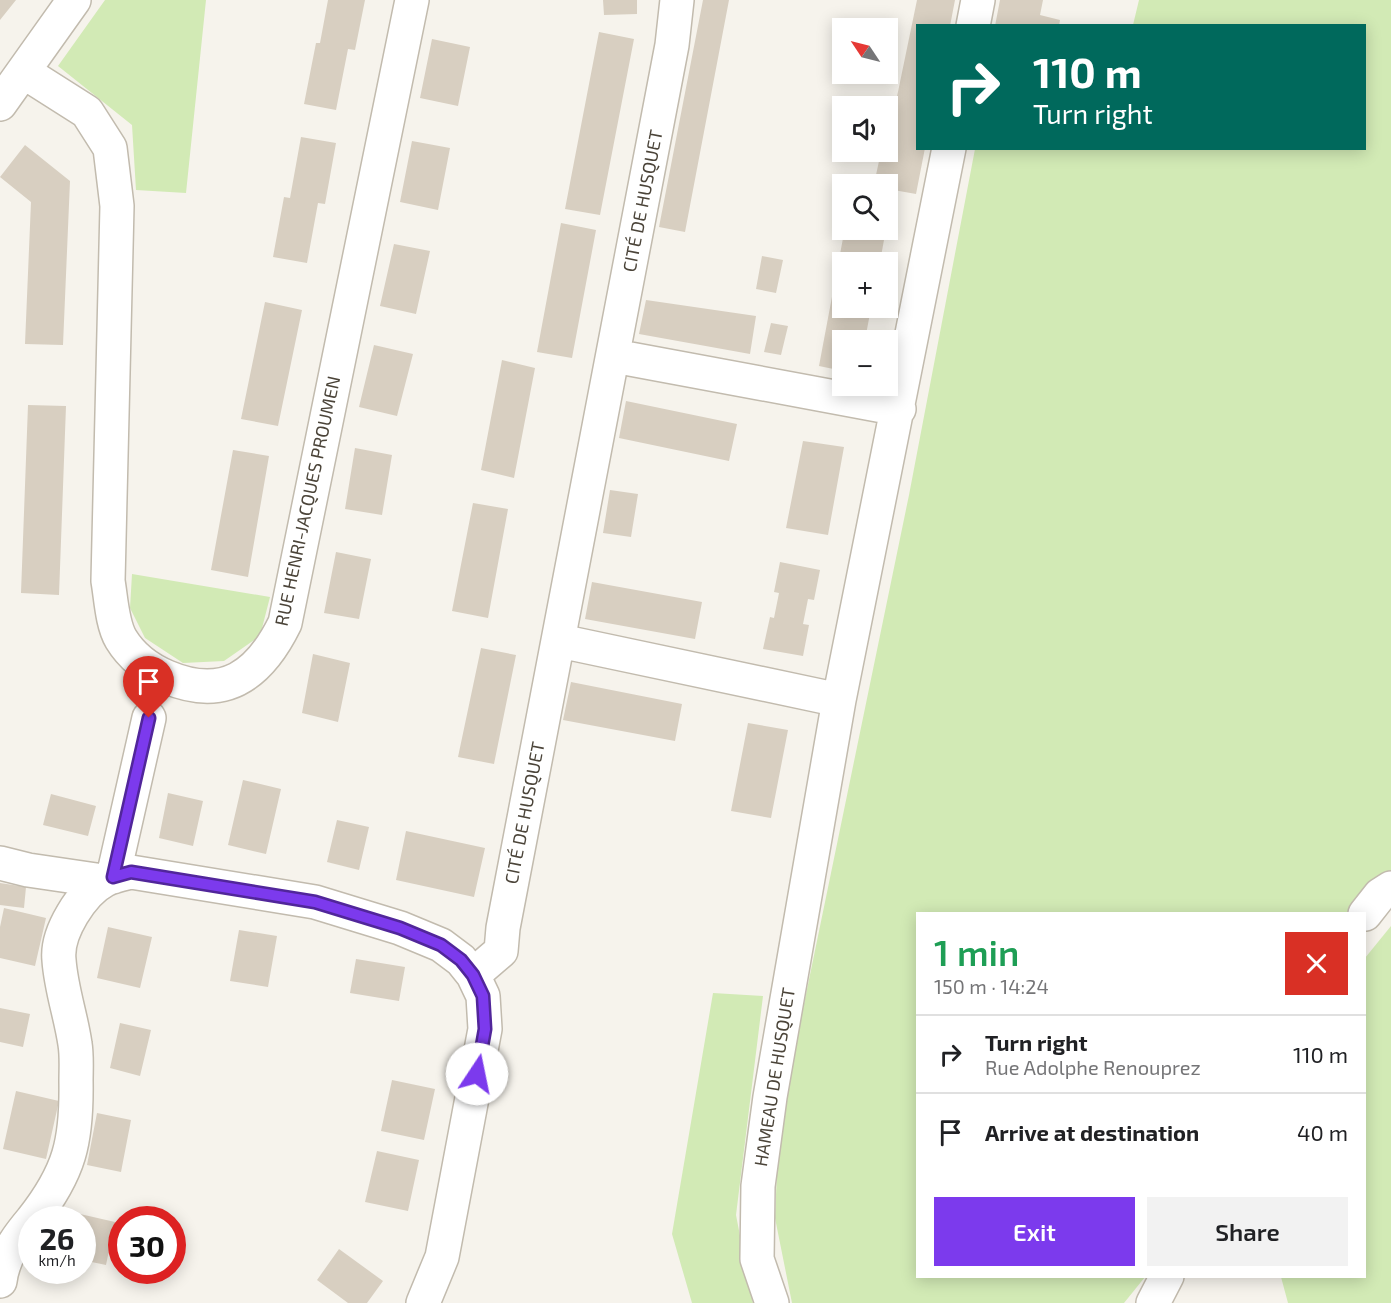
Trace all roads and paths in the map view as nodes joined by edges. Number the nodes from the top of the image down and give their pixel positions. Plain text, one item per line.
1 (74, 0) edge
2 (412, 0) edge
3 (677, 0) edge
4 (978, 0) edge
5 (973, 24) edge
6 (24, 72) junction
7 (0, 104) edge
8 (949, 150) edge
9 (614, 356) junction
10 (898, 409) junction
11 (560, 641) junction
12 (840, 700) junction
13 (149, 718) dead end
14 (0, 863) edge
15 (108, 879) junction
16 (1391, 888) edge
17 (1366, 913) edge
18 (473, 975) junction
19 (43, 1206) edge
20 (18, 1237) edge
21 (1166, 1278) edge
22 (0, 1281) edge
23 (0, 1289) edge
24 (2, 1303) edge
25 (423, 1303) edge
26 (772, 1303) edge
27 (1153, 1303) edge

1 - 6 street
2 - 6 street, RUE HENRI-JACQUES PROUMEN
3 - 9 street, CITÉ DE HUSQUET
4 - 5 street
6 - 7 street
8 - 10 street
9 - 10 street
9 - 11 street, CITÉ DE HUSQUET
10 - 12 street
11 - 12 street
11 - 18 street, CITÉ DE HUSQUET
12 - 26 street, HAMEAU DE HUSQUET
13 - 15 street
14 - 15 street
15 - 18 street
15 - 19 street
16 - 17 street
18 - 25 street
20 - 22 street
21 - 27 street
23 - 24 street

